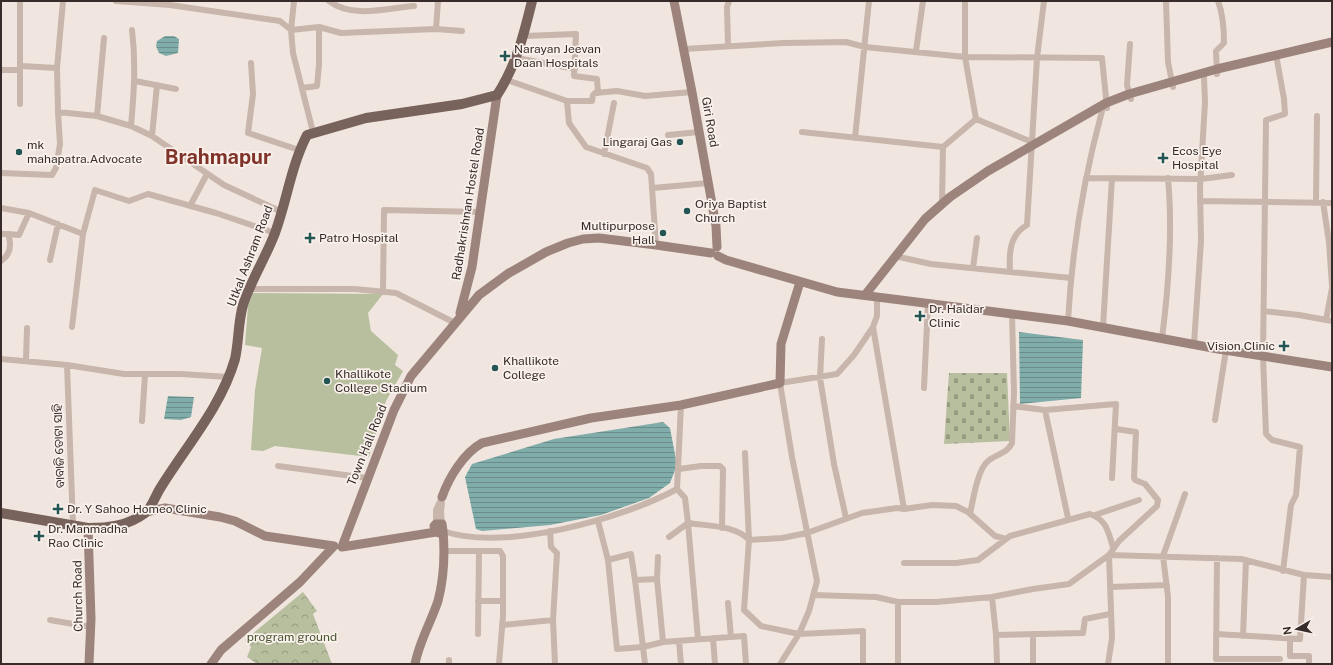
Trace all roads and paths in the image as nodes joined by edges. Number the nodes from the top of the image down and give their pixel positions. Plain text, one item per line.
1 (20, 1) edge
2 (63, 1) edge
3 (116, 1) edge
4 (294, 1) edge
5 (329, 1) edge
6 (438, 1) edge
7 (527, 1) edge
8 (532, 1) edge
9 (674, 1) edge
10 (729, 1) edge
11 (869, 1) edge
12 (923, 1) edge
13 (965, 1) edge
14 (1044, 1) edge
15 (1166, 1) edge
16 (1218, 1) edge
17 (414, 6) dead end
18 (318, 27) junction
19 (436, 29) junction
20 (132, 30) dead end
21 (291, 30) junction
22 (462, 31) dead end
23 (524, 36) junction
24 (104, 38) dead end
25 (1332, 42) edge
26 (1130, 44) dead end
27 (728, 46) junction
28 (1332, 46) edge
29 (865, 47) junction
30 (684, 49) junction
31 (916, 51) junction
32 (965, 56) junction
33 (516, 58) junction
34 (1037, 58) junction
35 (1277, 60) junction
36 (251, 63) dead end
37 (21, 68) junction
38 (57, 68) junction
39 (575, 69) junction
40 (1, 70) edge
41 (1217, 72) junction
42 (1204, 77) junction
43 (135, 80) junction
44 (504, 82) junction
45 (1172, 84) junction
46 (158, 85) junction
47 (302, 88) junction
48 (176, 89) dead end
49 (692, 92) junction
50 (598, 93) junction
51 (497, 95) junction
52 (1130, 97) junction
53 (567, 101) junction
54 (614, 103) dead end
55 (20, 104) dead end
56 (1105, 107) junction
57 (58, 112) junction
58 (97, 116) junction
59 (1317, 116) dead end
60 (976, 119) junction
61 (131, 126) junction
62 (313, 132) junction
63 (699, 132) junction
64 (802, 132) dead end
65 (668, 134) dead end
66 (152, 136) junction
67 (855, 138) junction
68 (943, 147) junction
69 (1031, 147) junction
70 (299, 150) junction
71 (604, 154) junction
72 (1, 174) edge
73 (207, 174) junction
74 (1232, 175) dead end
75 (1086, 178) junction
76 (1112, 178) junction
77 (1168, 178) junction
78 (1202, 179) junction
79 (708, 183) junction
80 (653, 188) junction
81 (1200, 201) junction
82 (1266, 201) junction
83 (1316, 202) junction
84 (1323, 202) junction
85 (1332, 203) edge
86 (942, 205) junction
87 (190, 206) junction
88 (1, 208) edge
89 (282, 212) junction
90 (480, 212) junction
91 (29, 213) junction
92 (58, 224) junction
93 (1, 234) edge
94 (8, 234) junction
95 (83, 234) junction
96 (274, 234) junction
97 (977, 238) dead end
98 (656, 245) junction
99 (715, 252) junction
100 (899, 258) junction
101 (1, 260) edge
102 (50, 260) dead end
103 (973, 268) junction
104 (1010, 272) junction
105 (1071, 278) junction
106 (800, 282) junction
107 (1332, 287) edge
108 (468, 288) junction
109 (250, 289) junction
110 (383, 292) junction
111 (479, 295) junction
112 (871, 296) junction
113 (928, 304) junction
114 (1264, 311) junction
115 (1012, 314) junction
116 (457, 319) junction
117 (1068, 321) junction
118 (1329, 321) edge
119 (72, 327) dead end
120 (873, 327) junction
121 (1103, 327) junction
122 (27, 328) dead end
123 (1162, 338) junction
124 (822, 339) dead end
125 (1194, 344) junction
126 (1226, 350) junction
127 (1263, 356) junction
128 (1, 359) edge
129 (26, 360) junction
130 (67, 365) junction
131 (1332, 367) edge
132 (145, 375) junction
133 (228, 377) junction
134 (820, 378) junction
135 (780, 383) junction
136 (924, 388) dead end
137 (681, 404) junction
138 (1013, 406) junction
139 (1045, 410) junction
140 (1215, 420) dead end
141 (142, 421) dead end
142 (1116, 429) junction
143 (745, 453) dead end
144 (278, 466) dead end
145 (679, 469) junction
146 (367, 478) junction
147 (1112, 478) dead end
148 (677, 489) junction
149 (1185, 494) dead end
150 (442, 497) joint
151 (1139, 500) dead end
152 (904, 509) junction
153 (146, 512) junction
154 (1, 513) edge
155 (970, 514) junction
156 (1096, 515) junction
157 (846, 518) junction
158 (1068, 518) junction
159 (598, 521) junction
160 (688, 524) junction
161 (73, 525) junction
162 (88, 528) junction
163 (438, 528) junction
164 (722, 528) junction
165 (550, 531) junction
166 (807, 533) junction
167 (669, 538) dead end
168 (1006, 539) junction
169 (749, 540) junction
170 (339, 545) junction
171 (1114, 547) junction
172 (445, 551) junction
173 (479, 552) junction
174 (1109, 554) junction
175 (1163, 556) junction
176 (658, 557) dead end
177 (1217, 558) junction
178 (608, 560) junction
179 (1246, 560) junction
180 (904, 563) dead end
181 (1283, 571) junction
182 (1304, 575) junction
183 (1332, 577) edge
184 (657, 579) junction
185 (635, 580) junction
186 (1167, 585) junction
187 (1110, 587) junction
188 (813, 595) junction
189 (992, 597) junction
190 (478, 601) junction
191 (502, 601) junction
192 (898, 602) junction
193 (728, 603) dead end
194 (1110, 614) junction
195 (50, 620) dead end
196 (553, 620) junction
197 (502, 625) junction
198 (91, 627) junction
199 (478, 634) dead end
200 (799, 634) junction
201 (1033, 634) junction
202 (1216, 634) junction
203 (996, 635) junction
204 (1243, 636) junction
205 (731, 637) junction
206 (713, 638) junction
207 (698, 639) junction
208 (1290, 639) junction
209 (679, 641) junction
210 (663, 642) junction
211 (643, 647) junction
212 (1280, 659) dead end
213 (1237, 662) edge
214 (1260, 662) edge
215 (89, 664) edge
216 (211, 664) edge
217 (217, 664) edge
218 (409, 664) edge
219 (415, 664) edge
220 (499, 664) edge
221 (555, 664) edge
222 (645, 664) edge
223 (681, 664) edge
224 (715, 664) edge
225 (746, 664) edge
226 (780, 664) edge
227 (863, 664) edge
228 (898, 664) edge
229 (997, 664) edge
230 (1033, 664) edge
231 (1108, 664) edge
232 (1168, 664) edge
233 (1309, 664) edge

1 - 37 street
2 - 38 street
3 - 21 street
4 - 21 street
5 - 17 street
6 - 19 street
7 - 44 main road
8 - 23 main road
9 - 30 street, Giri Road
10 - 27 street
11 - 29 street
12 - 31 street
13 - 32 street
14 - 34 street
15 - 45 street
16 - 41 street
18 - 19 street
18 - 21 street
18 - 47 street
19 - 22 street
20 - 43 street
21 - 47 street
23 - 33 main road
23 - 39 street
24 - 58 street
25 - 41 street
26 - 52 street
27 - 29 street
27 - 30 street
28 - 35 street
29 - 31 street
29 - 67 street
30 - 49 street, Giri Road
31 - 32 street
32 - 34 street
32 - 60 street
33 - 39 street
33 - 44 main road
34 - 56 street
34 - 69 street
35 - 41 street
35 - 82 street
36 - 70 street
37 - 38 street
37 - 40 street
37 - 55 street
38 - 57 street
39 - 50 street
41 - 42 street
41 - 45 street
42 - 45 street
42 - 78 street
43 - 46 street
43 - 61 street
44 - 51 main road
44 - 53 street
45 - 52 street
46 - 48 street
46 - 66 street
47 - 62 street
49 - 50 street
49 - 63 street, Giri Road
50 - 53 street
51 - 62 main road
51 - 90 street, Radhakrishnan Hostel Road
52 - 56 street
53 - 71 street
54 - 71 street
56 - 69 street
56 - 75 street
57 - 58 street
57 - 72 street
58 - 61 street
59 - 83 street
60 - 68 street
60 - 69 street
61 - 66 street
62 - 70 main road, Utkal Ashram Road
63 - 65 street
63 - 79 street, Giri Road
64 - 67 street
66 - 73 street
67 - 68 street
68 - 86 street
69 - 86 street
69 - 104 street
70 - 89 main road, Utkal Ashram Road
71 - 80 street
73 - 87 street
73 - 89 street
74 - 78 street
75 - 76 street
75 - 105 street
76 - 77 street
76 - 121 street
77 - 78 street
77 - 123 street
78 - 81 street
79 - 80 street
79 - 99 street, Giri Road
80 - 98 street
81 - 82 street
81 - 125 street
82 - 83 street
82 - 114 street
83 - 84 street
84 - 85 street
84 - 107 street
86 - 100 street
86 - 112 street
87 - 95 street
87 - 96 street
88 - 91 street
89 - 96 main road, Utkal Ashram Road
90 - 108 street, Radhakrishnan Hostel Road
90 - 110 street
91 - 92 street
91 - 94 street
92 - 95 street
92 - 102 street
93 - 94 street
94 - 101 street
95 - 119 street
96 - 109 main road, Utkal Ashram Road
97 - 103 street
98 - 99 street, Town Hall Road
98 - 111 street, Town Hall Road
99 - 106 street, Town Hall Road
100 - 103 street
100 - 112 street
103 - 104 street
104 - 105 street
105 - 117 street
106 - 112 street, Town Hall Road
106 - 135 street
107 - 118 street
108 - 111 street
108 - 116 street, Radhakrishnan Hostel Road
109 - 110 street
109 - 133 main road, Utkal Ashram Road
110 - 116 street
111 - 116 street, Town Hall Road
112 - 113 street, Town Hall Road
112 - 120 street
113 - 115 street, Town Hall Road
113 - 136 street
114 - 118 street
114 - 127 street
115 - 117 street, Town Hall Road
115 - 138 street
116 - 146 street, Town Hall Road
117 - 121 street, Town Hall Road
120 - 134 street
120 - 152 street
121 - 123 street, Town Hall Road
122 - 129 street
123 - 125 street, Town Hall Road
124 - 134 street
125 - 126 street, Town Hall Road
126 - 127 street, Town Hall Road
126 - 140 street
127 - 131 street, Town Hall Road
127 - 181 street
128 - 129 street
129 - 130 street
130 - 132 street
130 - 161 street, ବାବାଜି ତୋଟା ସାହି
132 - 133 street
132 - 141 street
133 - 153 main road, Utkal Ashram Road
134 - 135 street
134 - 157 street
135 - 137 street
135 - 166 street
137 - 145 street
137 - 150 street
138 - 139 street
138 - 155 street
139 - 142 street
139 - 158 street
142 - 147 street
142 - 171 street
143 - 169 street
144 - 146 street
145 - 148 street
145 - 164 street
146 - 170 street, Town Hall Road
148 - 159 street
148 - 160 street
149 - 175 street
150 - 163 street
151 - 156 street
152 - 155 street
152 - 157 street
153 - 162 main road
153 - 170 street
154 - 161 main road
155 - 168 street
156 - 158 street
156 - 171 street
157 - 166 street
158 - 168 street
159 - 165 street
159 - 178 street
160 - 164 street
160 - 167 street
160 - 207 street
161 - 162 main road
162 - 198 street, Church Road
163 - 165 street
163 - 170 street
163 - 172 street
163 - 218 street
164 - 169 street
165 - 196 street
166 - 169 street
166 - 188 street
168 - 180 street
169 - 200 street
170 - 216 street
170 - 217 street
171 - 174 street
172 - 173 street
172 - 219 street
173 - 190 street
173 - 191 street
174 - 175 street
174 - 187 street
174 - 189 street
175 - 177 street
175 - 186 street
176 - 184 street
177 - 179 street
177 - 202 street
178 - 185 street
178 - 211 street
179 - 181 street
179 - 204 street
181 - 182 street
182 - 183 street
182 - 208 street
184 - 185 street
184 - 210 street
185 - 211 street
186 - 187 street
186 - 232 street
187 - 194 street
188 - 192 street
188 - 200 street
189 - 192 street
189 - 203 street
190 - 191 street
190 - 199 street
191 - 197 street
192 - 228 street
193 - 205 street
194 - 201 street
194 - 231 street
195 - 198 street
196 - 197 street
196 - 221 street
197 - 220 street
198 - 215 street, Church Road
200 - 226 street
200 - 227 street
201 - 203 street
201 - 230 street
202 - 204 street
202 - 213 street
203 - 229 street
204 - 208 street
205 - 206 street
205 - 225 street
206 - 207 street
206 - 224 street
207 - 209 street
208 - 233 street
209 - 210 street
209 - 223 street
210 - 211 street
211 - 222 street
212 - 214 street
213 - 214 street

